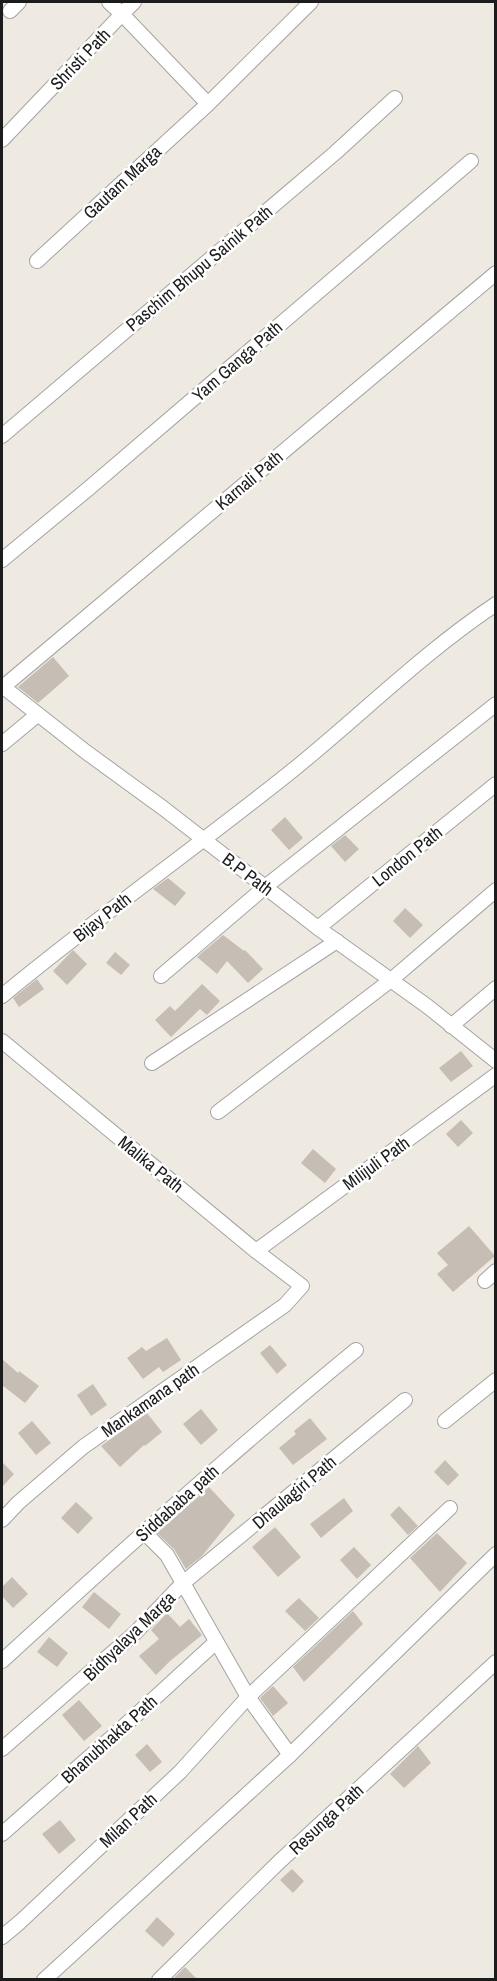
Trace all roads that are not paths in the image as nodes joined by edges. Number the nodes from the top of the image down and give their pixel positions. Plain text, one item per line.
1 (109, 2) edge
2 (134, 2) edge
3 (311, 2) edge
4 (122, 14) junction
5 (395, 98) dead end
6 (208, 104) junction
7 (2, 141) edge
8 (471, 161) dead end
9 (37, 261) dead end
10 (495, 273) edge
11 (2, 436) edge
12 (2, 560) edge
13 (495, 604) edge
14 (2, 687) edge
15 (495, 704) edge
16 (37, 715) junction
17 (2, 744) edge
18 (495, 784) edge
19 (204, 841) junction
20 (265, 887) junction
21 (495, 890) edge
22 (318, 928) junction
23 (336, 941) junction
24 (161, 976) dead end
25 (391, 980) junction
26 (495, 988) edge
27 (2, 996) edge
28 (451, 1026) junction
29 (2, 1041) edge
30 (495, 1061) edge
31 (152, 1063) dead end
32 (495, 1075) edge
33 (218, 1112) dead end
34 (256, 1251) junction
35 (495, 1272) edge
36 (485, 1281) dead end
37 (302, 1286) joint
38 (356, 1350) dead end
39 (495, 1380) edge
40 (405, 1400) dead end
41 (445, 1421) dead end
42 (450, 1508) dead end
43 (2, 1520) edge
44 (145, 1533) junction
45 (495, 1554) edge
46 (183, 1583) junction
47 (216, 1642) junction
48 (2, 1660) edge
49 (495, 1662) edge
50 (248, 1697) junction
51 (2, 1749) edge
52 (290, 1755) junction
53 (2, 1834) edge
54 (2, 1937) edge
55 (44, 1980) edge
56 (159, 1980) edge

1 - 4 street
2 - 4 street
3 - 6 street, Gautam Marga
4 - 6 street, Shristi Path
4 - 7 street, Shristi Path
5 - 11 street, Paschim Bhupu Sainik Path
6 - 9 street, Gautam Marga
8 - 12 street, Yam Ganga Path
10 - 14 street, Karnali Path
13 - 19 street, Bijay Path
14 - 16 street, B.P Path
15 - 20 street
16 - 17 street
16 - 19 street, B.P Path
18 - 22 street, London Path
19 - 20 street, B.P Path
19 - 27 street, Bijay Path
20 - 22 street, B.P Path
20 - 24 street
21 - 25 street
22 - 23 street, B.P Path
23 - 25 street, B.P Path
23 - 31 street
25 - 28 street, B.P Path
25 - 33 street
26 - 28 street
28 - 30 street, B.P Path
29 - 34 street, Malika Path
32 - 34 street, Milijuli Path
34 - 37 street, Malika Path
35 - 36 street
37 - 43 street, Mankamana path
38 - 44 street, Siddababa path
39 - 41 street
40 - 46 street, Dhaulagiri Path
42 - 50 street, Milan Path
44 - 46 street
44 - 48 street, Siddababa path
45 - 52 street
46 - 47 street, Bidhyalaya Marga
46 - 51 street, Bidhyalaya Marga
47 - 50 street, Bidhyalaya Marga
47 - 53 street, Bhanubhakta Path
49 - 56 street, Resunga Path
50 - 52 street, Bidhyalaya Marga
50 - 54 street, Milan Path
52 - 55 street

